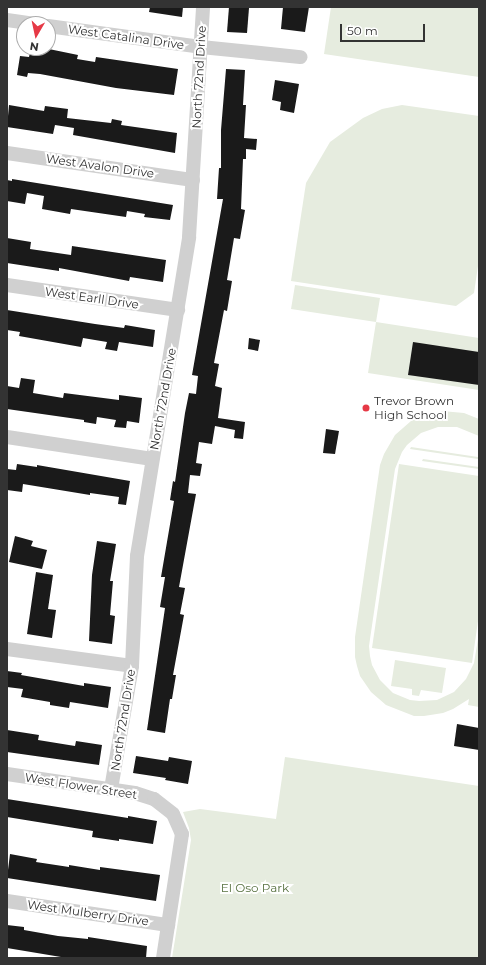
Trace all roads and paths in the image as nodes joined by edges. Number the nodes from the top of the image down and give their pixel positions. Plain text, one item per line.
1 (203, 7) edge
2 (56, 27) edge
3 (201, 47) junction
4 (300, 57) dead end
5 (7, 153) edge
6 (193, 180) junction
7 (7, 285) edge
8 (178, 310) junction
9 (7, 437) edge
10 (152, 459) junction
11 (7, 649) edge
12 (132, 666) junction
13 (7, 774) edge
14 (111, 789) junction
15 (7, 901) edge
16 (168, 925) junction
17 (163, 958) edge

1 - 3 street, North 72nd Drive
2 - 3 street, West Catalina Drive
3 - 4 street, West Catalina Drive
3 - 6 street, North 72nd Drive
5 - 6 street, West Avalon Drive
6 - 8 street, North 72nd Drive
7 - 8 street, West Earll Drive
8 - 10 street, North 72nd Drive
9 - 10 street
10 - 12 street, North 72nd Drive
11 - 12 street
12 - 14 street, North 72nd Drive
13 - 14 street, West Flower Street
14 - 16 street, West Flower Street
15 - 16 street, West Mulberry Drive
16 - 17 street, West Flower Street

